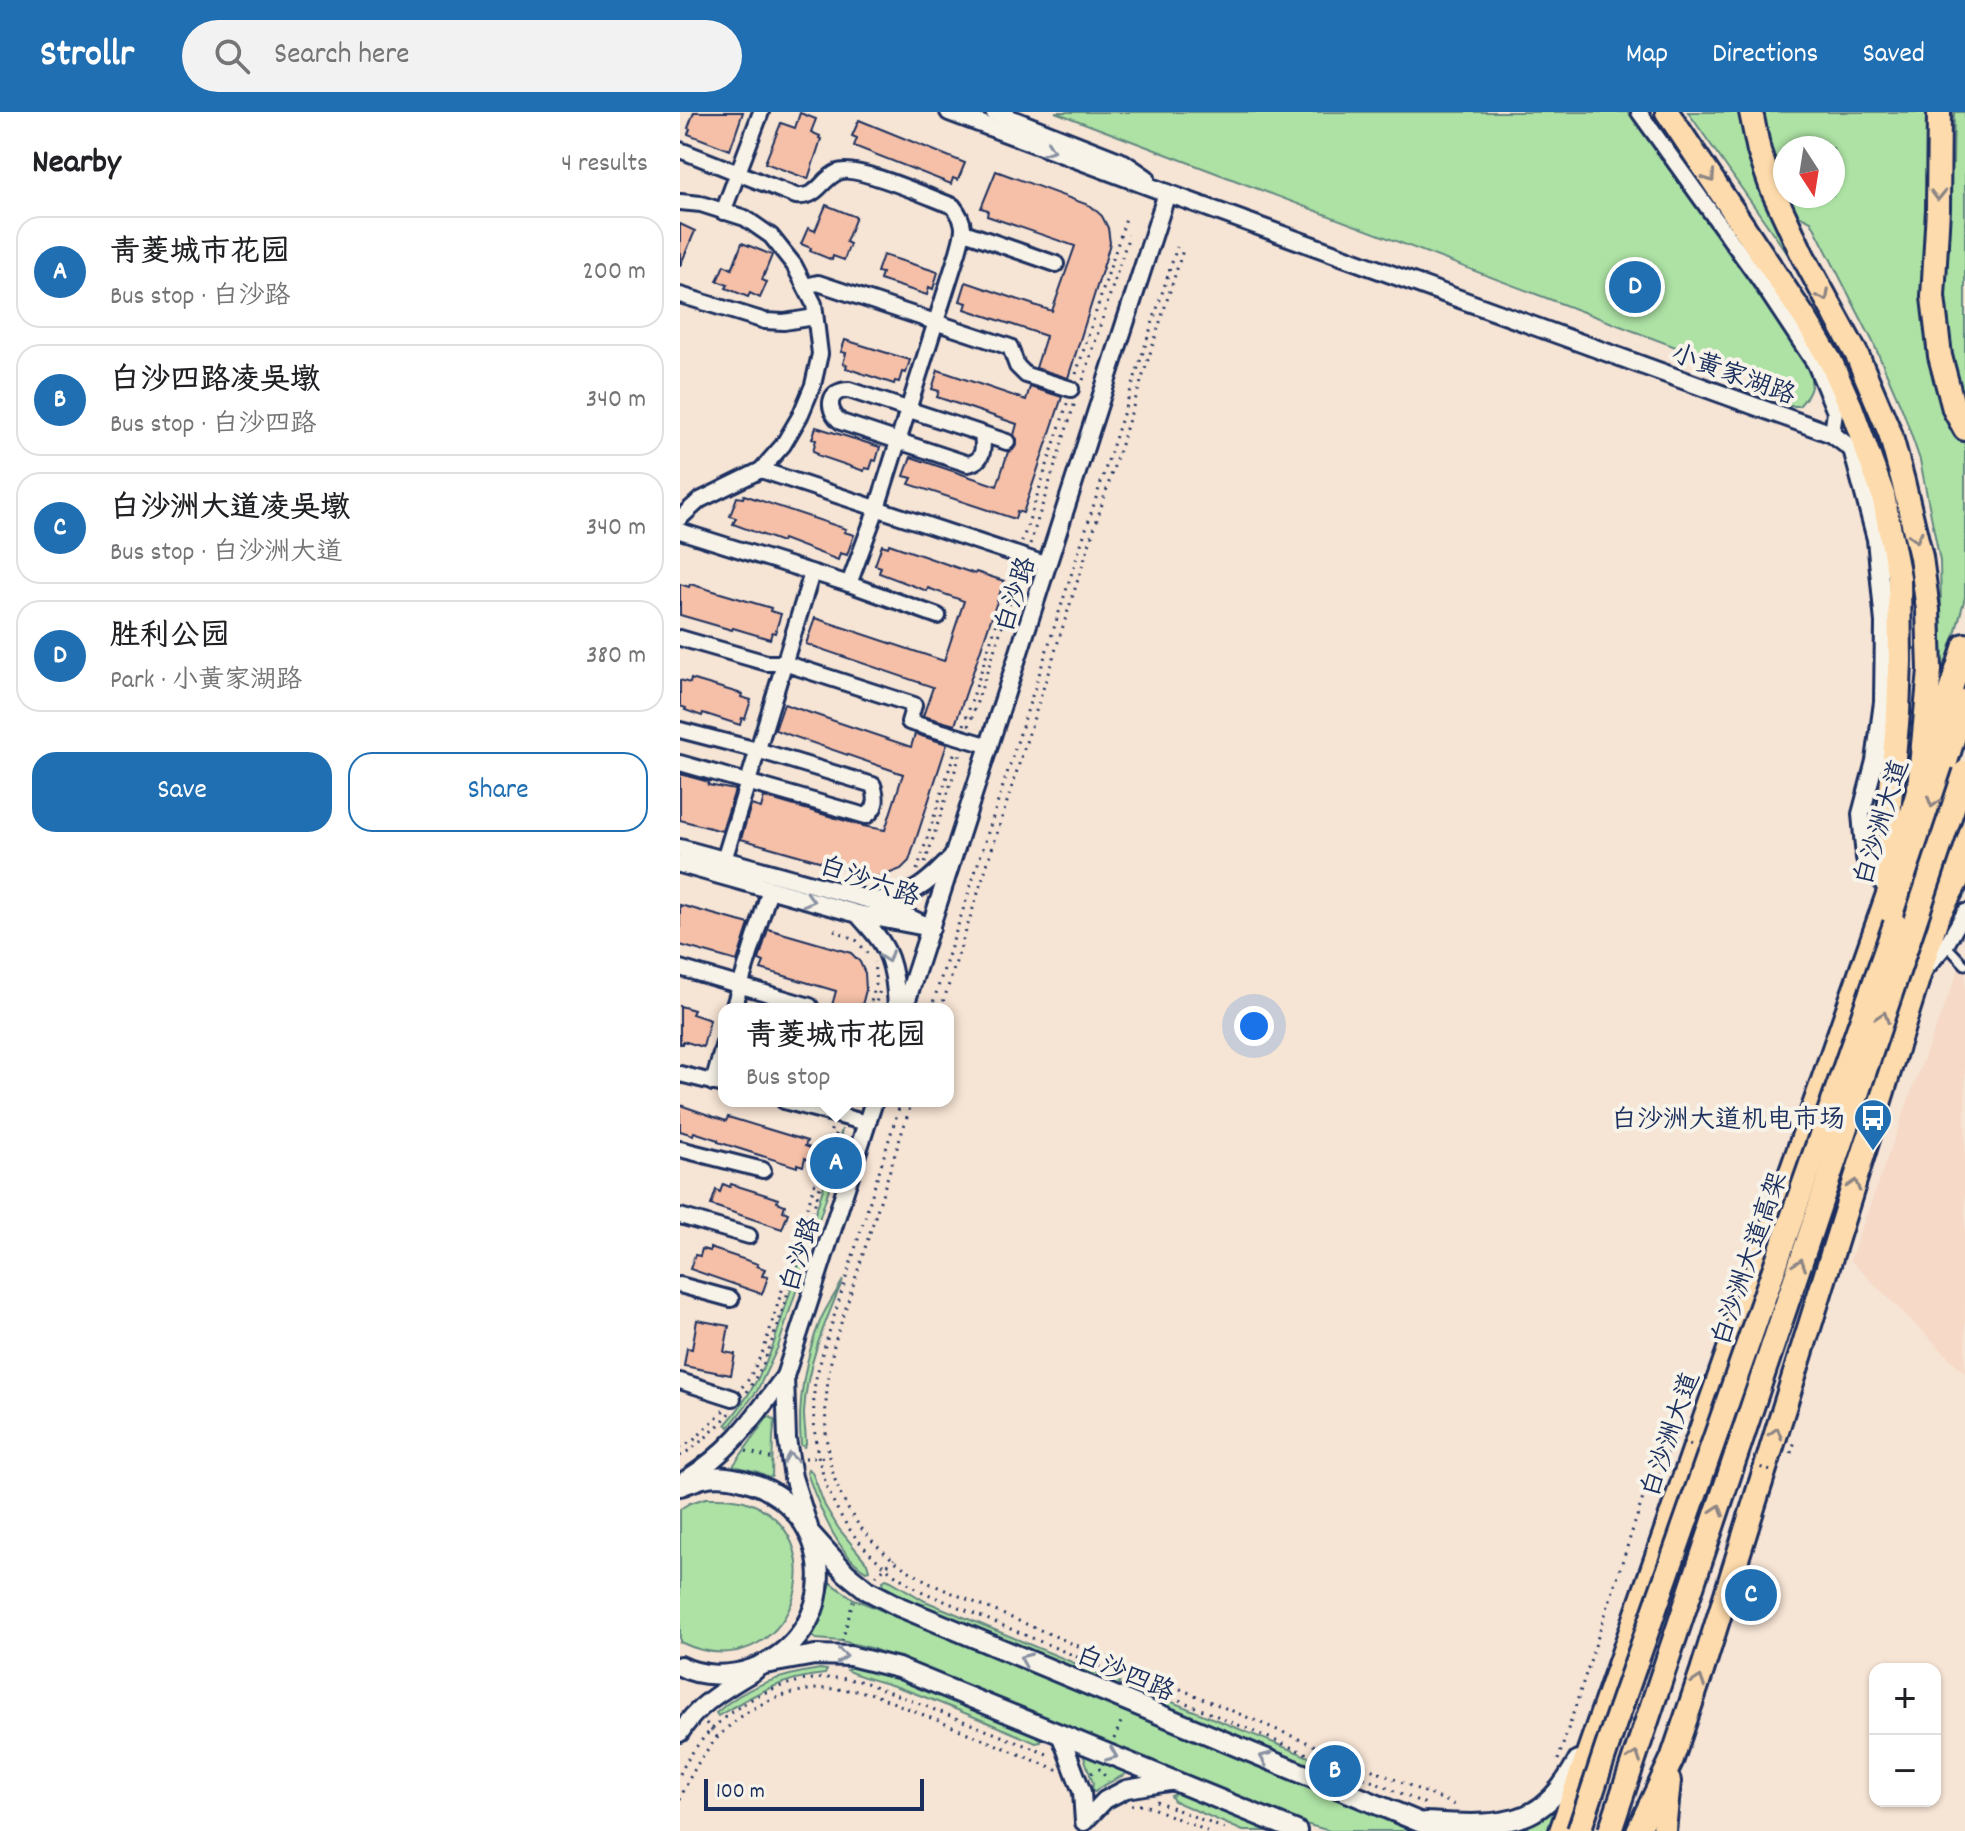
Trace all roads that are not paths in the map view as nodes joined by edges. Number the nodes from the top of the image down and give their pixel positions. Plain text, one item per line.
1 (761, 112) edge
2 (949, 112) edge
3 (994, 112) edge
4 (1639, 112) edge
5 (1667, 112) edge
6 (1751, 112) edge
7 (1939, 115) edge
8 (680, 150) edge
9 (738, 173) junction
10 (1167, 193) junction
11 (680, 202) edge
12 (723, 212) junction
13 (964, 232) junction
14 (1056, 264) dead end
15 (805, 286) junction
16 (680, 295) edge
17 (815, 317) junction
18 (936, 322) junction
19 (1071, 389) road end
20 (908, 409) junction
21 (1965, 429) edge
22 (982, 434) junction
23 (1832, 434) junction
24 (898, 441) junction
25 (1007, 442) dead end
26 (761, 470) junction
27 (877, 508) junction
28 (680, 518) edge
29 (680, 531) edge
30 (1048, 565) junction
31 (812, 573) junction
32 (849, 584) junction
33 (938, 616) dead end
34 (680, 638) edge
35 (1965, 645) edge
36 (784, 663) junction
37 (1965, 701) edge
38 (680, 730) edge
39 (990, 746) junction
40 (757, 750) junction
41 (680, 763) edge
42 (1965, 772) edge
43 (748, 782) junction
44 (1919, 788) junction
45 (1965, 828) edge
46 (680, 848) edge
47 (954, 857) junction
48 (724, 860) junction
49 (680, 864) edge
50 (1965, 866) edge
51 (770, 889) junction
52 (1889, 891) junction
53 (874, 901) junction
54 (1965, 912) edge
55 (858, 914) junction
56 (1938, 916) junction
57 (931, 928) junction
58 (1946, 945) junction
59 (1965, 965) edge
60 (680, 968) edge
61 (1918, 978) junction
62 (739, 986) junction
63 (735, 1003) edge
64 (799, 1003) edge
65 (897, 1003) edge
66 (906, 1003) edge
67 (680, 1074) edge
68 (718, 1084) edge
69 (808, 1107) edge
70 (872, 1107) edge
71 (867, 1123) junction
72 (680, 1149) edge
73 (763, 1170) dead end
74 (680, 1216) edge
75 (749, 1236) dead end
76 (680, 1285) edge
77 (731, 1299) dead end
78 (785, 1376) junction
79 (680, 1381) edge
80 (737, 1402) road end
81 (680, 1485) edge
82 (810, 1533) junction
83 (765, 1664) junction
84 (680, 1666) edge
85 (1595, 1729) junction
86 (680, 1733) edge
87 (1060, 1734) junction
88 (1672, 1759) junction
89 (1175, 1781) junction
90 (1419, 1822) junction
91 (1082, 1826) edge
92 (1297, 1831) edge
93 (1441, 1831) edge
94 (1561, 1831) edge
95 (1579, 1831) edge
96 (1610, 1831) edge
97 (1638, 1831) edge
98 (1664, 1831) edge

1 - 9 street
2 -> 10 street
3 - 10 street
4 - 23 street
5 -> 52 main road
6 -> 44 main road
7 -> 21 main road
8 - 9 street
9 - 12 street
9 - 13 street
10 - 23 street, 小黄家湖路
10 - 30 street, 白沙路
11 - 12 street
12 - 15 street
13 - 14 street
13 - 18 street
15 - 17 street
15 - 18 street
16 - 17 street
17 - 26 street
18 - 19 street
18 - 20 street
20 - 22 street
20 - 24 street
20 - 24 street
22 - 24 street
22 - 25 street
23 - 52 street
24 - 27 street
26 - 27 street
26 - 28 street
27 - 30 street
27 - 32 street
29 - 31 street
30 - 39 street, 白沙路
31 - 32 street
31 - 36 street
32 - 33 street
34 - 36 street
35 - 44 main road, 白沙洲大道
36 - 39 street
36 - 40 street
37 -> 95 main road, 白沙洲大道高架, bridge
38 - 40 street
39 - 47 street, 白沙路
40 - 43 street
40 - 43 street
41 - 43 street
96 -> 42 main road, 白沙洲大道高架, bridge
43 - 48 street
44 - 52 main road, 白沙洲大道
45 - 56 main road
46 - 48 street, 白沙六路
47 - 53 street
47 - 57 street, 白沙路
48 - 53 street, 白沙六路
49 - 51 street, 白沙六路
50 - 56 main road
51 -> 55 street, 白沙六路
51 - 62 street
52 - 85 main road, 白沙洲大道
53 - 57 street, 白沙六路
54 - 58 street
55 - 57 street, 白沙六路
55 -> 65 street
56 - 61 main road
57 - 66 street, 白沙路
58 - 59 lane
58 - 61 street
60 - 62 street
88 -> 61 main road
62 - 63 street
62 - 64 street
67 - 68 street
69 - 71 street
70 - 71 street, 白沙路
71 - 78 street, 白沙路
72 - 73 street
74 - 75 street
76 - 77 street
78 - 81 street
82 -> 78 street
79 - 80 street
81 - 82 main road, 白沙四路
82 - 83 main road
90 -> 82 main road, 白沙四路
83 - 84 main road
83 - 86 street
83 -> 87 main road
85 - 90 main road
85 - 94 main road, 白沙洲大道
87 -> 89 main road
87 - 91 street
88 - 97 main road
88 - 98 main road
89 - 91 street
89 - 92 main road
90 - 93 main road, 白沙四路

